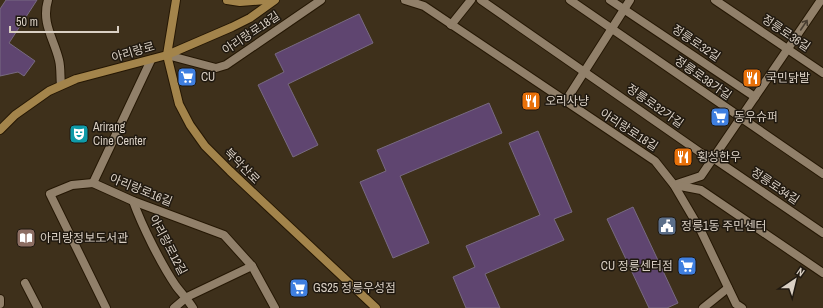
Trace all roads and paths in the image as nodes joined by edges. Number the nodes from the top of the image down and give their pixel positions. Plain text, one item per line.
1 (48, 0) edge
2 (176, 0) edge
3 (227, 0) edge
4 (266, 0) edge
5 (275, 0) edge
6 (321, 0) edge
7 (405, 0) edge
8 (471, 0) edge
9 (481, 0) edge
10 (570, 0) edge
11 (610, 0) edge
12 (630, 0) edge
13 (715, 0) edge
14 (821, 0) edge
15 (624, 9) junction
16 (451, 25) junction
17 (611, 29) junction
18 (787, 49) junction
19 (167, 54) junction
20 (151, 60) junction
21 (584, 72) junction
22 (823, 73) edge
23 (60, 85) junction
24 (755, 97) junction
25 (565, 102) junction
26 (740, 118) junction
27 (0, 130) edge
28 (713, 158) junction
29 (823, 174) edge
30 (94, 183) junction
31 (674, 185) junction
32 (133, 201) junction
33 (823, 233) edge
34 (252, 266) junction
35 (823, 273) edge
36 (25, 284) dead end
37 (728, 288) junction
38 (187, 297) junction
39 (0, 299) edge
40 (0, 304) edge
41 (38, 308) edge
42 (106, 308) edge
43 (174, 308) edge
44 (193, 308) edge
45 (275, 308) edge
46 (376, 308) edge
47 (703, 308) edge
48 (742, 308) edge

1 - 23 street
2 - 19 street, 북악산로
3 - 4 street
5 - 19 street, 아리랑로
6 - 19 street, 아리랑로18길
7 - 16 street, 아리랑로18길
8 - 16 street
9 - 21 street, 정릉로32가길
10 - 17 street, 정릉로38가길
11 - 15 street, 정릉로32길
12 - 15 street
13 - 18 street, 정릉로36길
18 -> 14 street
15 - 17 street
15 - 24 street, 정릉로32길
16 - 25 street, 아리랑로18길
17 - 21 street
17 - 26 street, 정릉로38가길
18 - 22 street, 정릉로36길
18 - 24 street
19 - 20 street, 아리랑로
19 - 46 street, 북악산로
20 - 23 street, 아리랑로
20 - 30 street, 아리랑로16길
21 - 25 street
21 - 28 street, 정릉로32가길
23 - 27 street, 아리랑로
24 - 26 street
25 - 31 street, 아리랑로18길
26 - 28 street
26 - 29 street, 정릉로38가길
28 - 31 street
28 - 33 street, 정릉로34길
30 - 32 street, 아리랑로16길
30 - 42 street
31 - 35 street
31 - 37 street, 아리랑로18길
32 - 34 street, 아리랑로16길
32 - 38 street, 아리랑로12길
34 - 38 street
34 - 45 street, 아리랑로16길
36 - 41 street
37 - 47 street
37 - 48 street, 아리랑로18길
38 - 43 street
38 - 44 street, 아리랑로12길
39 - 40 street

